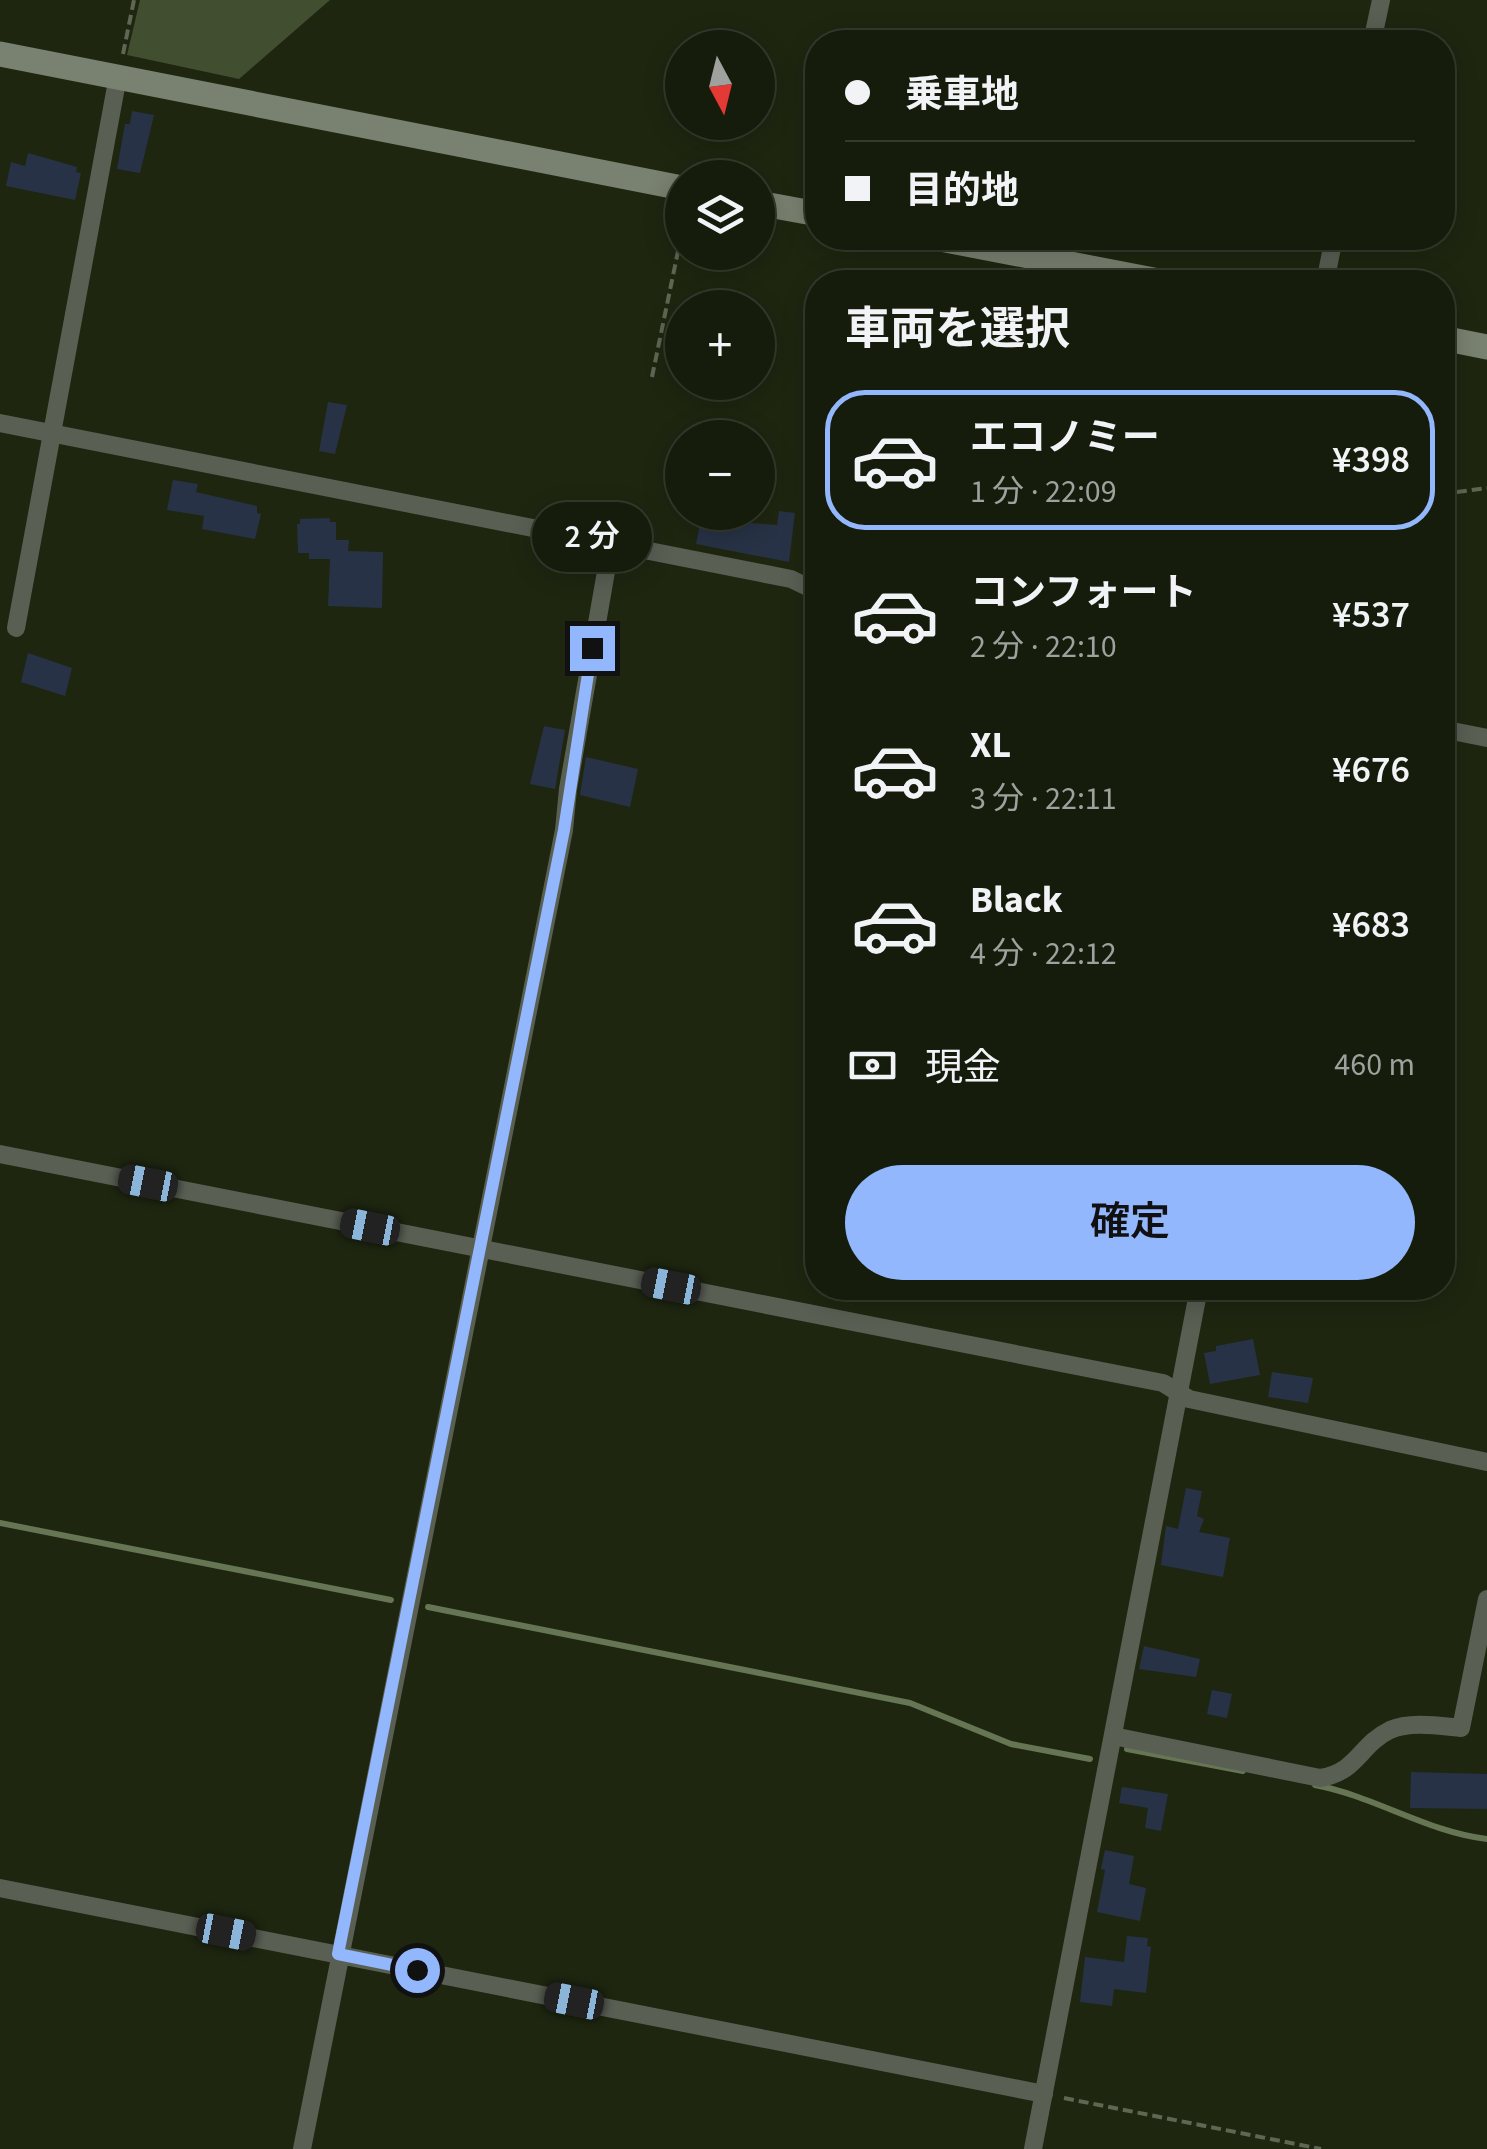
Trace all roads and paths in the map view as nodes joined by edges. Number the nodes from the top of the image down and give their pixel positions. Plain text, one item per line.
1 (134, 0) edge
2 (1381, 0) edge
3 (1375, 30) edge
4 (0, 54) edge
5 (118, 76) junction
6 (665, 185) edge
7 (775, 206) edge
8 (805, 212) edge
9 (997, 250) edge
10 (674, 270) edge
11 (1102, 270) edge
12 (1455, 341) edge
13 (1487, 347) edge
14 (652, 377) dead end
15 (0, 423) edge
16 (51, 433) junction
17 (1487, 488) edge
18 (1455, 492) edge
19 (611, 543) junction
20 (805, 578) edge
21 (791, 580) junction
22 (805, 586) edge
23 (16, 628) dead end
24 (1455, 732) edge
25 (1487, 738) edge
26 (0, 1154) edge
27 (482, 1250) junction
28 (1197, 1300) edge
29 (1178, 1393) junction
30 (1487, 1462) edge
31 (1487, 1599) edge
32 (1112, 1736) junction
33 (0, 1888) edge
34 (338, 1954) junction
35 (1044, 2094) junction
36 (302, 2149) edge
37 (1033, 2149) edge
38 (1321, 2149) edge

1 - 5 path
2 - 3 street
4 - 5 street
5 - 6 street
5 - 16 street
7 - 8 street
9 - 11 street
10 - 14 path
12 - 13 street
15 - 16 street
16 - 19 street
16 - 23 street
17 - 18 path
19 - 21 street
19 - 27 street
20 - 21 street
21 - 22 street
24 - 25 street
26 - 27 street
27 - 29 street
27 - 34 street
28 - 29 street
29 - 30 street
29 - 32 street
31 - 32 street
32 - 35 street
33 - 34 street
34 - 35 street
34 - 36 street
35 - 37 street
35 - 38 path

